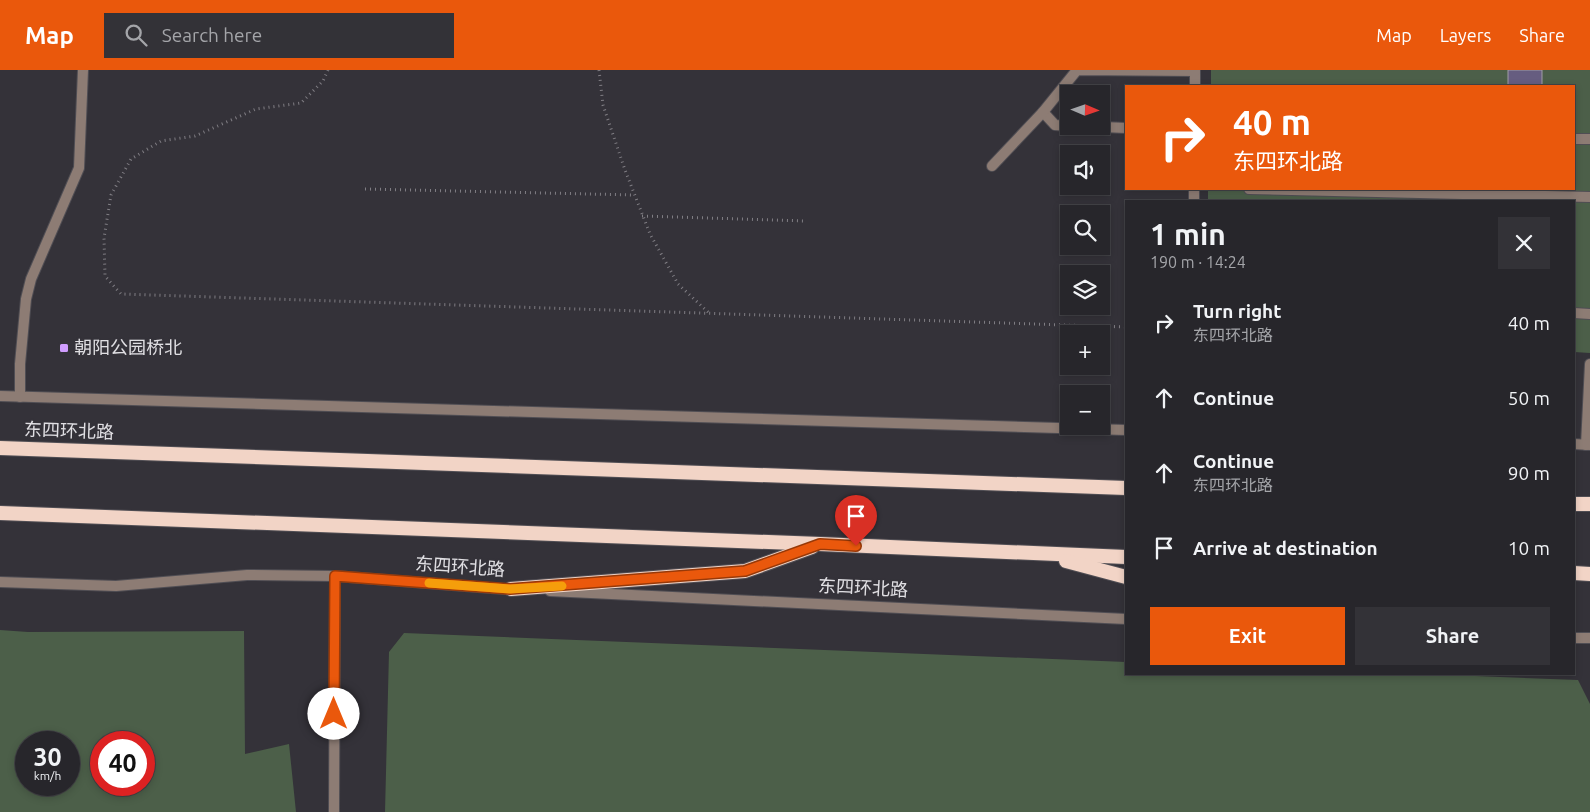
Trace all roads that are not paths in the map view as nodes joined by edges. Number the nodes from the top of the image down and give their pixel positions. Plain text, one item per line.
1 (83, 70) edge
2 (1195, 70) edge
3 (1195, 85) edge
4 (1043, 112) junction
5 (1060, 125) edge
6 (1110, 127) edge
7 (1125, 128) edge
8 (1575, 139) edge
9 (1590, 139) edge
10 (992, 166) dead end
11 (1291, 190) edge
12 (1590, 197) edge
13 (1575, 314) edge
14 (1590, 314) edge
15 (1590, 364) edge
16 (0, 396) edge
17 (20, 397) junction
18 (1125, 430) edge
19 (1575, 444) edge
20 (1588, 445) edge
21 (0, 448) edge
22 (1125, 478) edge
23 (1081, 486) junction
24 (1125, 488) edge
25 (1575, 504) edge
26 (1590, 504) edge
27 (0, 513) edge
28 (820, 544) junction
29 (1041, 554) junction
30 (1125, 557) edge
31 (1575, 573) edge
32 (1590, 574) edge
33 (335, 576) junction
34 (1125, 577) edge
35 (0, 582) edge
36 (510, 589) junction
37 (1125, 619) edge
38 (1575, 638) edge
39 (1590, 638) edge
40 (334, 812) edge

1 - 17 street
2 - 3 street
2 - 4 street
4 - 5 street
4 - 10 street
6 - 7 street
8 - 9 street
11 - 12 street
13 - 14 street
15 - 20 street
16 - 17 street, 东四环北路
17 - 18 street, 东四环北路
19 - 20 street
21 - 23 highway, 东四环北路
22 - 23 highway
23 - 24 highway, 东四环北路
25 - 26 highway
27 - 28 highway, 东四环北路
28 - 29 highway, 东四环北路
28 - 36 highway
29 - 30 highway, 东四环北路
29 - 34 highway
31 - 32 highway
33 - 35 street, 东四环北路
33 - 36 street, 东四环北路
33 - 40 street
36 - 37 street, 东四环北路
38 - 39 street

